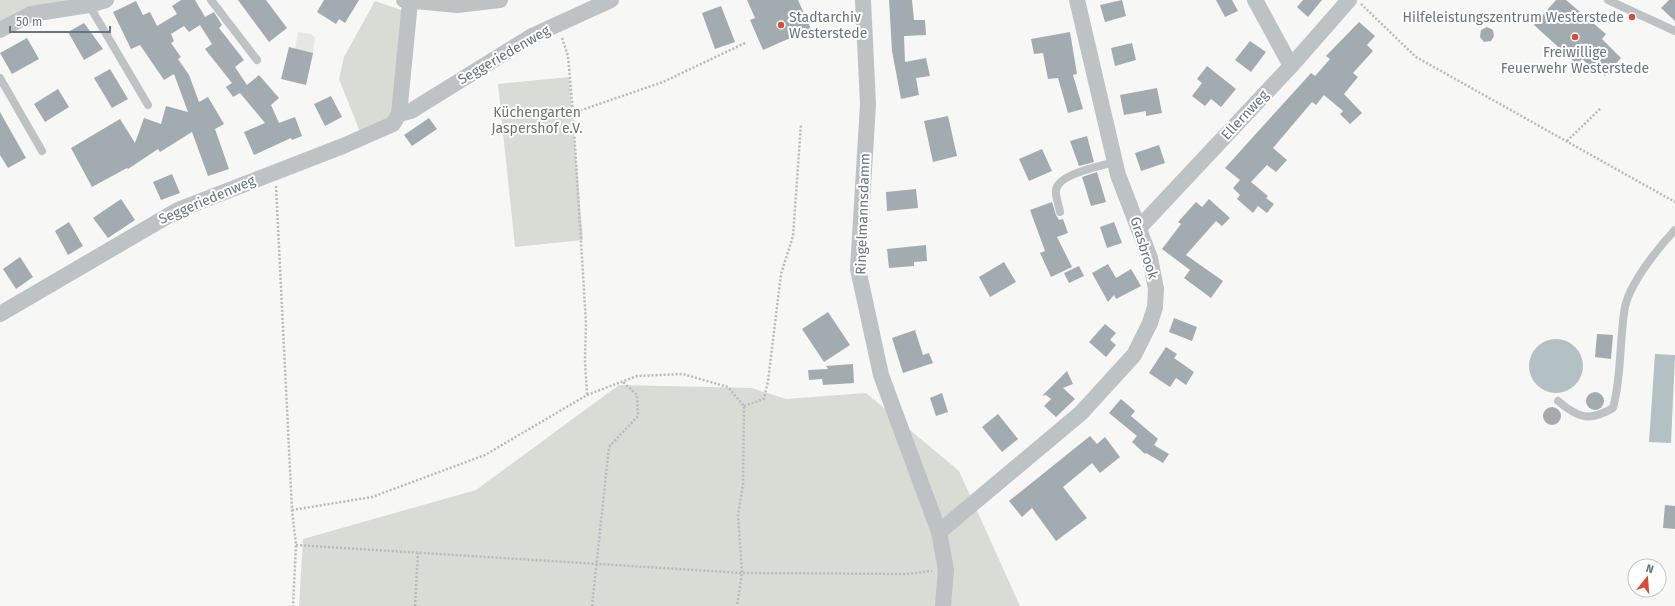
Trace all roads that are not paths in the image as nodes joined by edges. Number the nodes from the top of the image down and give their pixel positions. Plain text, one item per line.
1 (106, 0) edge
2 (211, 0) edge
3 (500, 0) edge
4 (611, 0) edge
5 (863, 0) edge
6 (1078, 0) edge
7 (1256, 0) edge
8 (1349, 0) edge
9 (1608, 0) edge
10 (407, 1) edge
11 (89, 5) junction
12 (0, 30) edge
13 (1675, 31) edge
14 (257, 60) dead end
15 (1291, 66) junction
16 (0, 78) edge
17 (148, 105) dead end
18 (399, 114) junction
19 (42, 151) dead end
20 (1114, 162) junction
21 (1060, 212) dead end
22 (1139, 228) junction
23 (1675, 230) edge
24 (0, 314) edge
25 (1558, 401) dead end
26 (939, 532) junction
27 (943, 606) edge

1 - 11 street
2 - 14 lane
3 - 10 street
4 - 18 street, Seggeriedenweg
5 - 26 street, Ringelmannsdamm
6 - 20 street, Grasbrook
7 - 15 street
8 - 15 street, Ellernweg
9 - 13 lane
10 - 18 street
11 - 12 street
11 - 17 lane
15 - 22 street, Ellernweg
16 - 19 lane
18 - 24 street, Seggeriedenweg
20 - 21 lane
20 - 22 street, Grasbrook
22 - 26 street, Grasbrook
23 - 25 lane
26 - 27 street, Ringelmannsdamm

